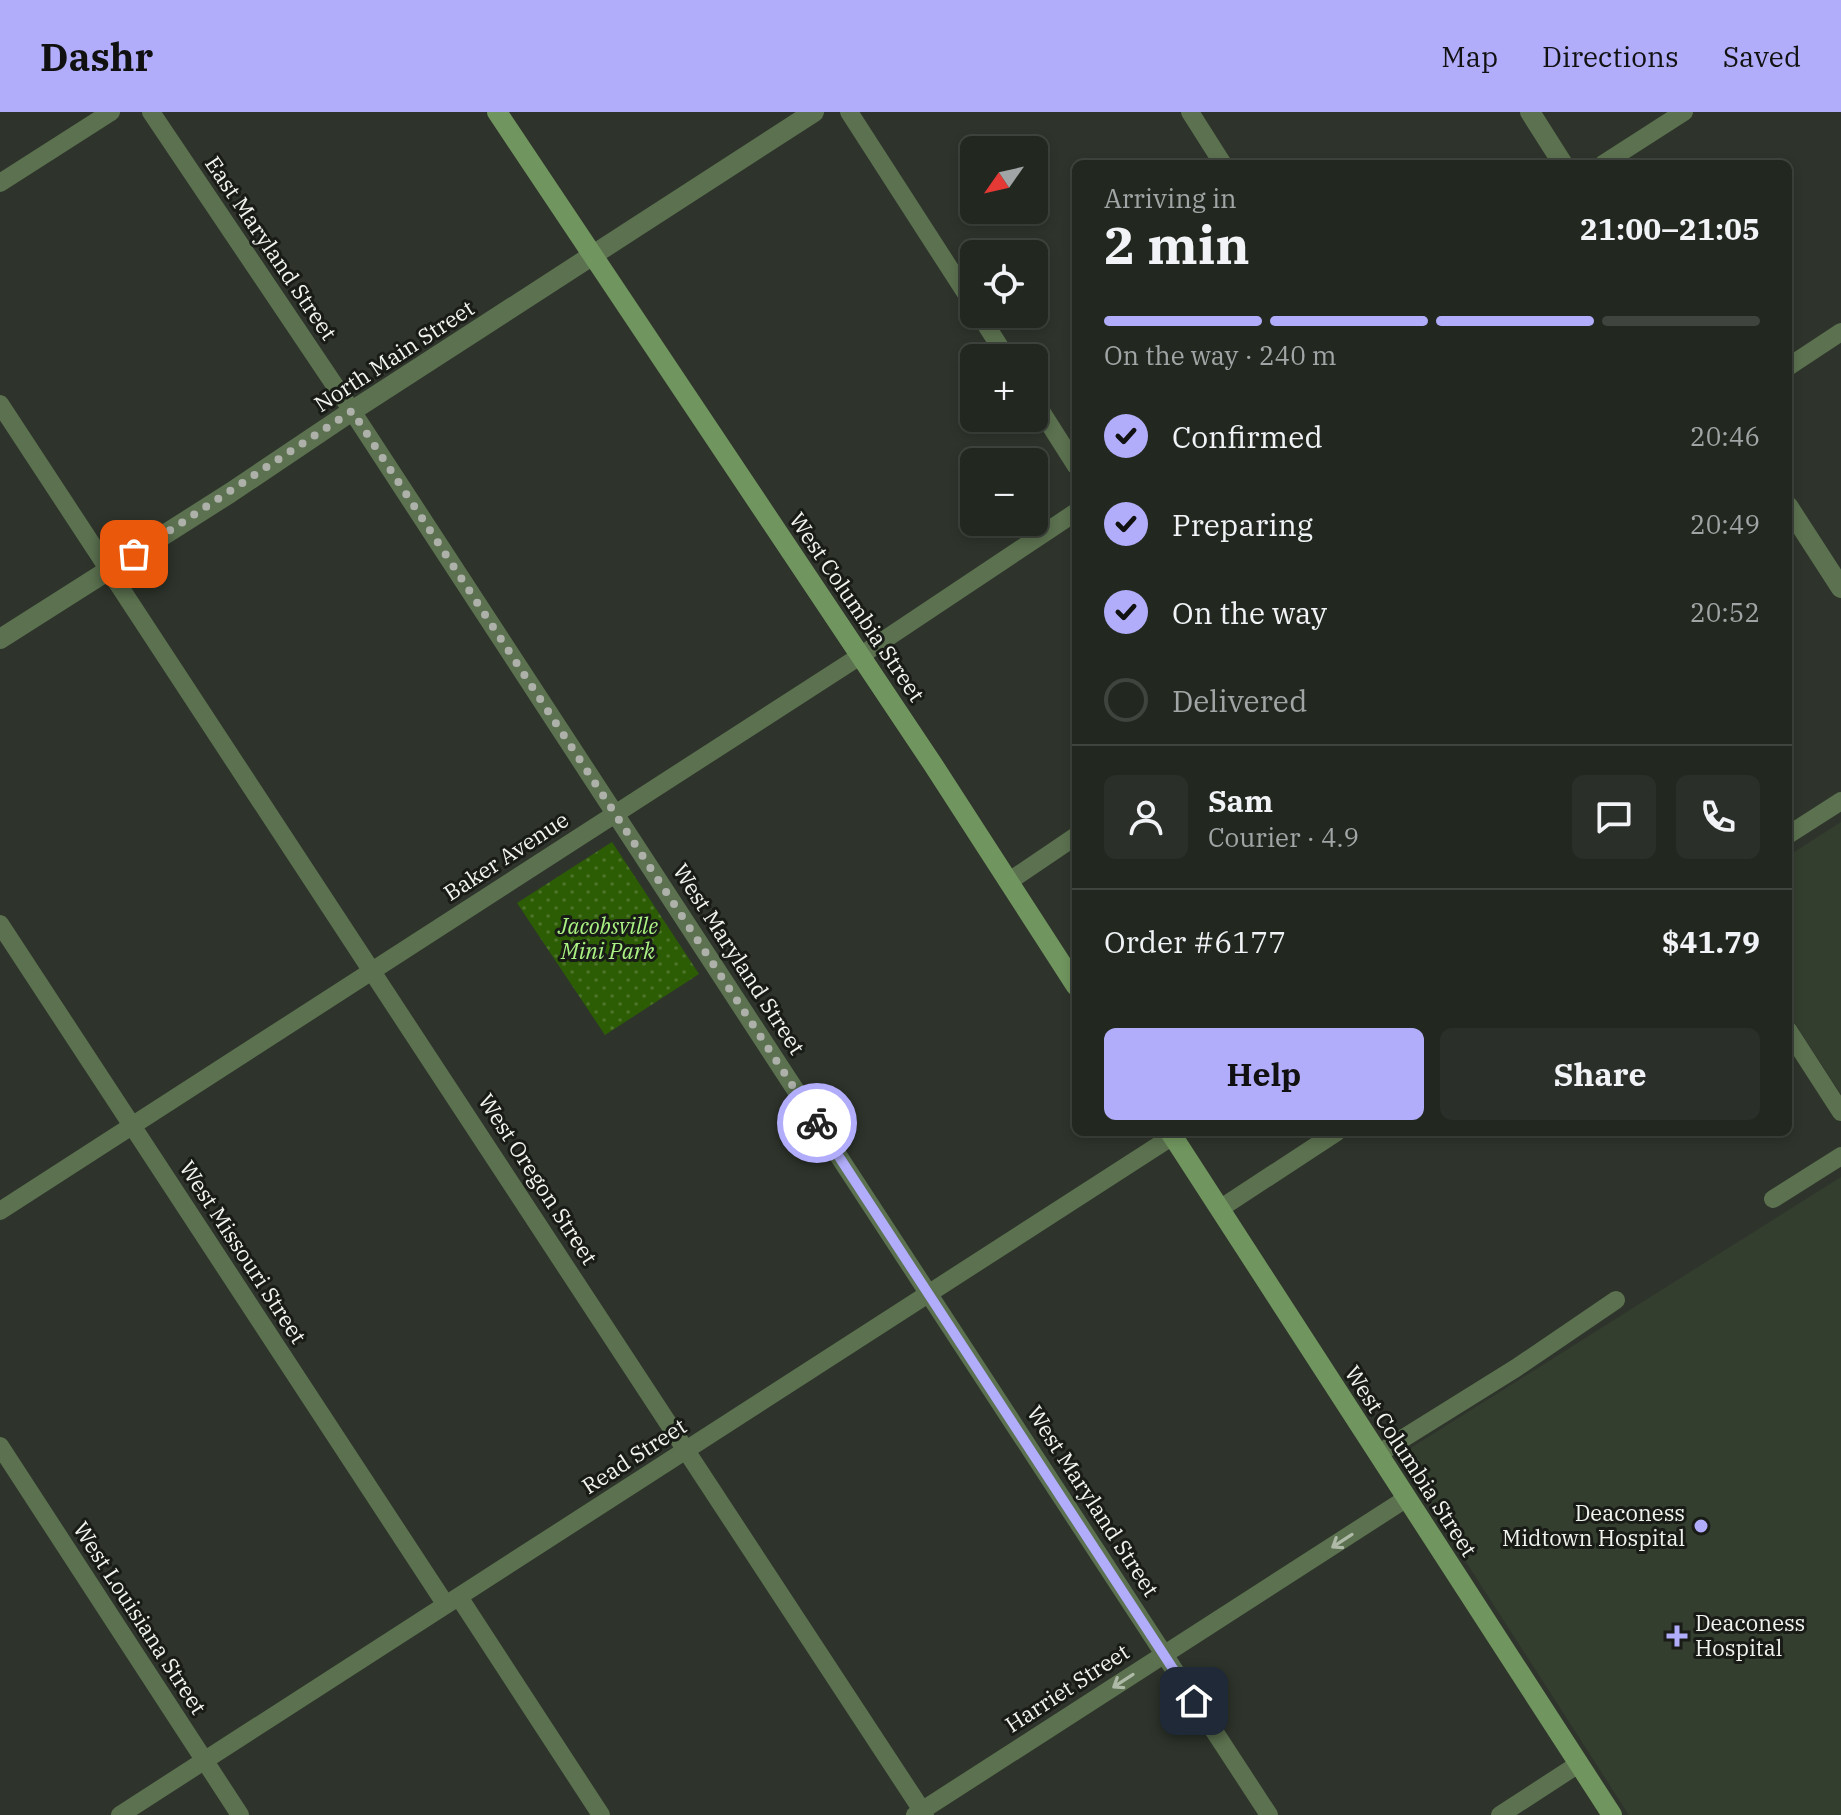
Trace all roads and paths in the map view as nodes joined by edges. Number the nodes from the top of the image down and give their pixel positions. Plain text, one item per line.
1 (111, 112) edge
2 (151, 112) edge
3 (497, 112) edge
4 (814, 112) edge
5 (849, 112) edge
6 (1190, 112) edge
7 (1530, 112) edge
8 (1684, 112) edge
9 (1220, 160) edge
10 (1560, 160) edge
11 (1609, 160) edge
12 (0, 183) edge
13 (594, 256) junction
14 (960, 284) edge
15 (1841, 332) edge
16 (1792, 364) edge
17 (0, 404) edge
18 (352, 411) junction
19 (1048, 422) edge
20 (1072, 460) edge
21 (1792, 512) edge
22 (1072, 515) edge
23 (110, 570) junction
24 (1841, 588) edge
25 (0, 639) edge
26 (860, 656) junction
27 (1841, 801) edge
28 (615, 814) junction
29 (1792, 832) edge
30 (1072, 839) edge
31 (1008, 882) junction
32 (0, 924) edge
33 (372, 970) junction
34 (1072, 980) edge
35 (1792, 1036) edge
36 (1841, 1112) edge
37 (132, 1126) junction
38 (1169, 1136) edge
39 (1173, 1136) edge
40 (1331, 1136) edge
41 (1841, 1156) edge
42 (1773, 1199) dead end
43 (1221, 1208) junction
44 (0, 1211) edge
45 (929, 1294) junction
46 (1616, 1300) dead end
47 (0, 1446) edge
48 (687, 1450) junction
49 (1378, 1454) junction
50 (1407, 1498) junction
51 (453, 1601) junction
52 (1164, 1655) junction
53 (205, 1761) junction
54 (1577, 1765) junction
55 (921, 1813) edge
56 (120, 1815) edge
57 (240, 1815) edge
58 (601, 1815) edge
59 (1269, 1815) edge
60 (1500, 1815) edge
61 (1612, 1815) edge

1 - 12 street
2 - 18 street, East Maryland Street
3 - 13 main road, West Columbia Street
4 - 13 street, North Main Street
5 - 14 street
6 - 9 street
7 - 10 street
8 - 11 street
13 - 18 street, North Main Street
13 - 26 main road, West Columbia Street
15 - 16 street
17 - 23 street, West Oregon Street
18 - 23 street, North Main Street
18 - 28 street, West Maryland Street
19 - 20 street
21 - 24 street
22 - 26 street, Baker Avenue
23 - 25 street, North Main Street
23 - 33 street, West Oregon Street
26 - 28 street, Baker Avenue
26 - 31 main road, West Columbia Street
27 - 29 street
28 - 33 street, Baker Avenue
28 - 45 street, West Maryland Street
30 - 31 street
31 - 34 main road, West Columbia Street
32 - 37 street, West Missouri Street
33 - 37 street, Baker Avenue
33 - 48 street, West Oregon Street
35 - 36 street
37 - 44 street, Baker Avenue
37 - 51 street, West Missouri Street
38 - 45 street, Read Street
39 - 43 main road, West Columbia Street
40 - 43 street
41 - 42 street
43 - 49 main road, West Columbia Street
45 - 48 street, Read Street
45 - 52 street, West Maryland Street
46 - 49 street
47 - 53 street, West Louisiana Street
48 - 51 street, Read Street
48 - 55 street, West Oregon Street
49 - 50 main road, West Columbia Street
50 -> 52 street, Harriet Street
50 - 54 main road, West Columbia Street
51 - 53 street, Read Street
51 - 58 street, West Missouri Street
52 -> 55 street, Harriet Street
52 - 59 street, West Maryland Street
53 - 56 street, Read Street
53 - 57 street, West Louisiana Street
54 - 60 street
54 - 61 main road, West Columbia Street

